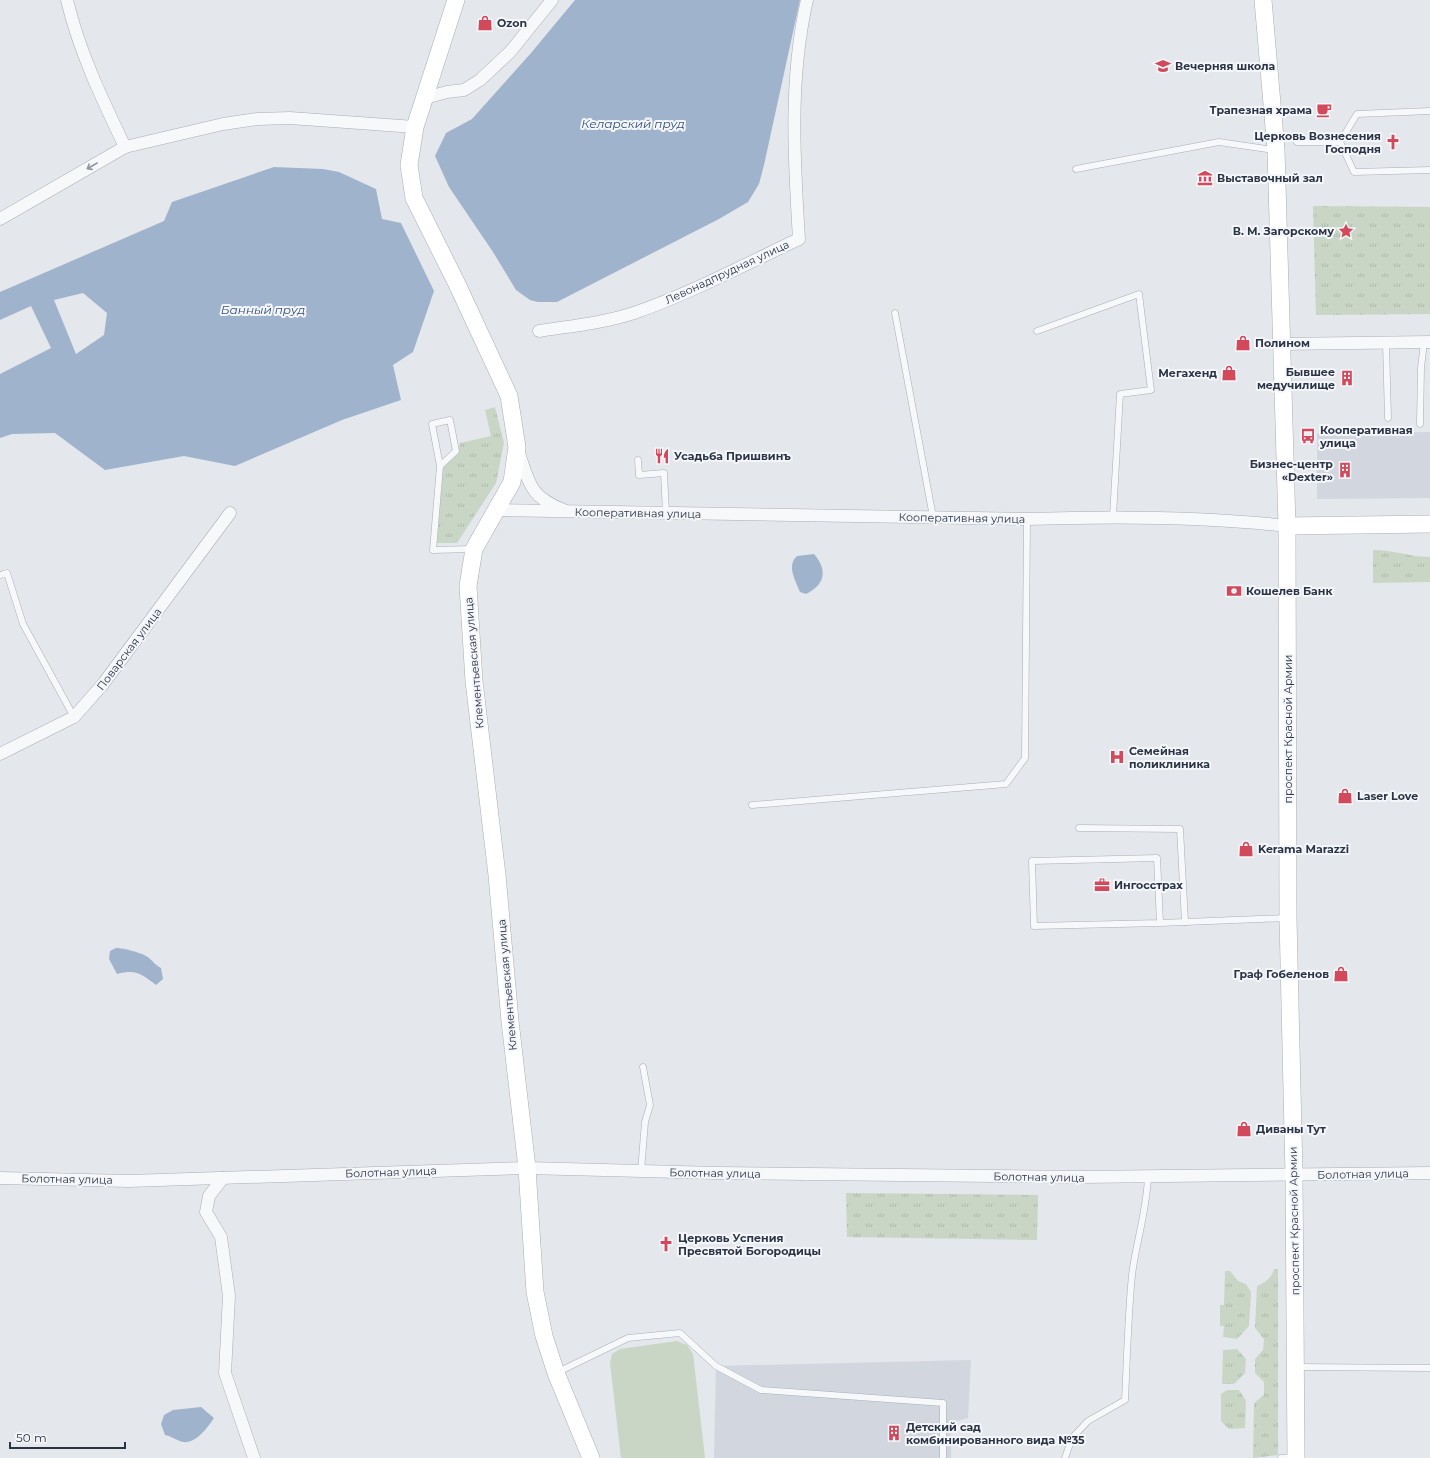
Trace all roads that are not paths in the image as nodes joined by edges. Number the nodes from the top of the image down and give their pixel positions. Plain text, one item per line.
1 (67, 0) edge
2 (456, 0) edge
3 (552, 0) edge
4 (807, 0) edge
5 (1263, 0) edge
6 (425, 98) junction
7 (1430, 111) edge
8 (415, 127) junction
9 (1297, 142) dead end
10 (1340, 142) junction
11 (125, 146) junction
12 (1276, 150) junction
13 (1076, 169) dead end
14 (1430, 170) edge
15 (0, 219) edge
16 (895, 313) dead end
17 (539, 331) dead end
18 (1037, 331) dead end
19 (1427, 342) edge
20 (1386, 343) junction
21 (1280, 344) junction
22 (1388, 418) dead end
23 (1420, 424) dead end
24 (517, 448) junction
25 (638, 460) dead end
26 (440, 466) junction
27 (494, 510) junction
28 (570, 512) junction
29 (666, 512) junction
30 (230, 513) dead end
31 (1113, 516) junction
32 (933, 517) junction
33 (1027, 519) junction
34 (1430, 524) edge
35 (1287, 526) junction
36 (474, 549) junction
37 (0, 575) edge
38 (74, 717) junction
39 (0, 754) edge
40 (752, 805) dead end
41 (1079, 828) dead end
42 (1288, 918) junction
43 (1185, 922) junction
44 (1160, 923) junction
45 (643, 1067) dead end
46 (527, 1168) junction
47 (641, 1171) junction
48 (1430, 1173) edge
49 (1294, 1175) junction
50 (1148, 1176) junction
51 (0, 1178) edge
52 (223, 1178) junction
53 (1295, 1367) junction
54 (1430, 1368) edge
55 (556, 1373) junction
56 (254, 1458) edge
57 (591, 1458) edge
58 (943, 1458) edge
59 (1065, 1458) edge
60 (1291, 1458) edge

1 - 11 street
2 - 6 street, Клементьевская улица
3 - 6 street
4 - 17 street, Левонадпрудная улица
5 - 12 street, проспект Красной Армии
6 - 8 street, Клементьевская улица
7 - 10 lane
8 - 11 street
8 - 24 street, Клементьевская улица
9 - 10 lane
10 - 14 lane
11 -> 15 street
12 - 13 lane
12 - 21 street, проспект Красной Армии
16 - 32 lane
18 - 31 lane
19 - 20 street
19 - 23 lane
20 - 21 street
20 - 22 lane
21 - 35 street, проспект Красной Армии
24 - 27 street, Клементьевская улица
24 - 28 street
25 - 29 lane
26 - 26 lane
26 - 36 lane
27 - 28 street, Кооперативная улица
27 - 36 street, Клементьевская улица
28 - 29 street, Кооперативная улица
29 - 32 street, Кооперативная улица
30 - 38 street, Поварская улица
31 - 33 street, Кооперативная улица
31 - 35 street, Кооперативная улица
32 - 33 street, Кооперативная улица
33 - 40 lane
34 - 35 street, Кооперативная улица
35 - 42 street, проспект Красной Армии
36 - 46 street, Клементьевская улица
37 - 38 lane
38 - 39 street, Поварская улица
41 - 43 lane
42 - 43 lane
42 - 49 street, проспект Красной Армии
43 - 44 lane
44 - 44 lane
45 - 47 lane
46 - 47 street, Болотная улица
46 - 52 street, Болотная улица
46 - 55 street, Клементьевская улица
47 - 50 street, Болотная улица
48 - 49 street, Болотная улица
49 - 50 street, Болотная улица
49 - 53 street, проспект Красной Армии
50 - 59 lane
51 - 52 street, Болотная улица
52 - 56 street
53 - 54 lane
53 - 60 street, проспект Красной Армии
55 - 57 street, Клементьевская улица
55 - 58 lane

